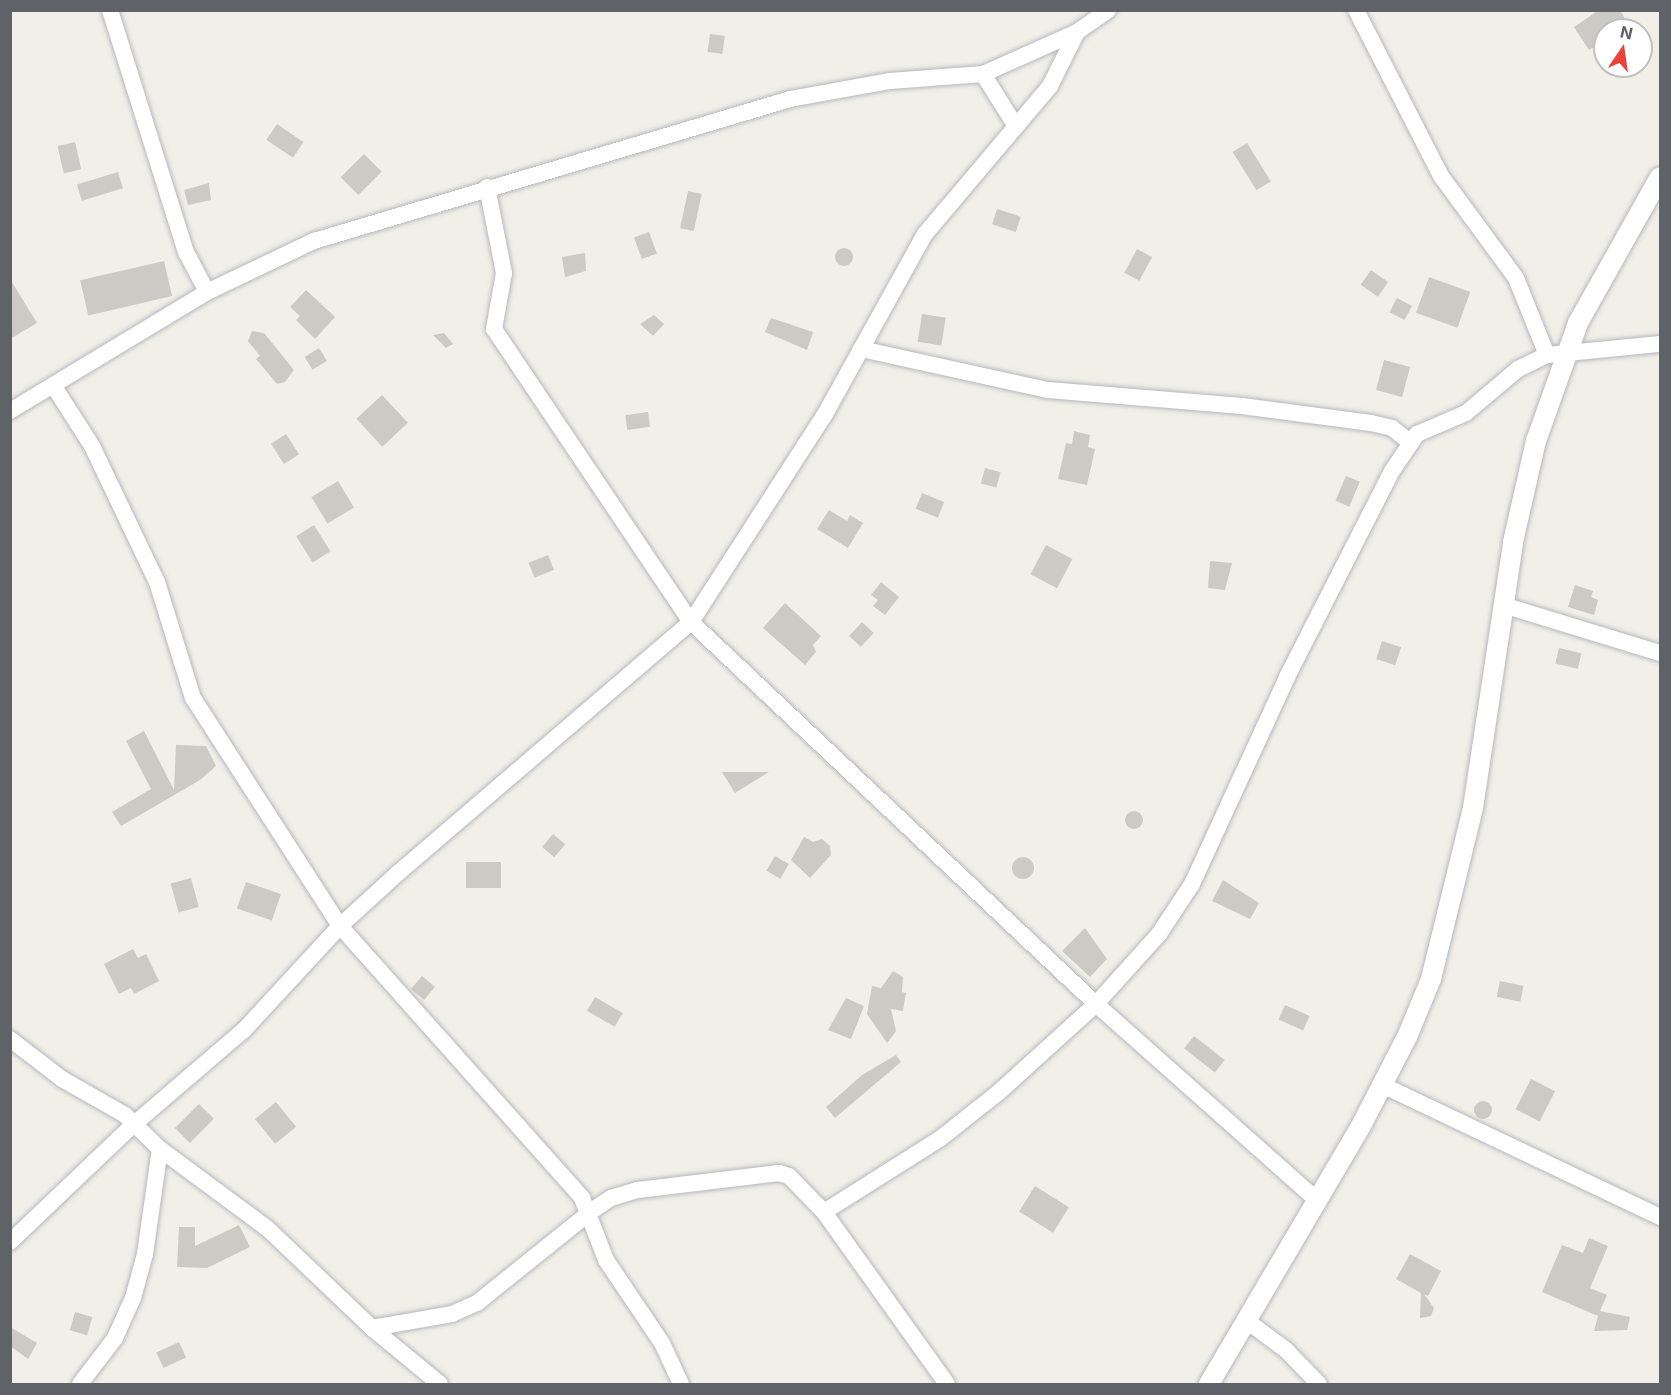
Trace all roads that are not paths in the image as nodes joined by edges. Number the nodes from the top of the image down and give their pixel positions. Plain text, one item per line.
1 (110, 10) edge
2 (1108, 10) edge
3 (1356, 10) edge
4 (1077, 32) junction
5 (983, 74) junction
6 (1015, 125) junction
7 (1660, 177) edge
8 (487, 187) junction
9 (207, 292) junction
10 (1660, 344) edge
11 (861, 349) junction
12 (1557, 354) junction
13 (54, 385) junction
14 (10, 411) edge
15 (1410, 442) junction
16 (1503, 605) junction
17 (691, 622) junction
18 (1660, 653) edge
19 (340, 926) junction
20 (1096, 1004) junction
21 (10, 1039) edge
22 (1382, 1085) junction
23 (133, 1125) junction
24 (160, 1149) junction
25 (1318, 1201) junction
26 (590, 1212) junction
27 (824, 1212) junction
28 (1660, 1217) edge
29 (10, 1242) edge
30 (1247, 1321) junction
31 (372, 1328) junction
32 (80, 1384) edge
33 (440, 1384) edge
34 (681, 1384) edge
35 (946, 1384) edge
36 (1209, 1384) edge
37 (1318, 1384) edge

1 - 9 street
2 - 4 street
3 - 12 street
4 - 5 street
4 - 6 street
5 - 6 street
5 - 8 street
6 - 11 street
7 - 12 street
8 - 9 street
8 - 17 street
9 - 13 street
10 - 12 street
11 - 15 street
11 - 17 street
12 - 15 street
12 - 16 street
13 - 14 street
13 - 19 street
15 - 20 street
16 - 18 street
16 - 22 street
17 - 19 street
17 - 20 street
19 - 23 street
19 - 26 street
20 - 25 street
20 - 27 street
21 - 23 street
22 - 25 street
22 - 28 street
23 - 24 street
23 - 29 street
24 - 31 street
24 - 32 street
25 - 30 street
26 - 27 street
26 - 31 street
26 - 34 street
27 - 35 street
30 - 36 street
30 - 37 street
31 - 33 street

